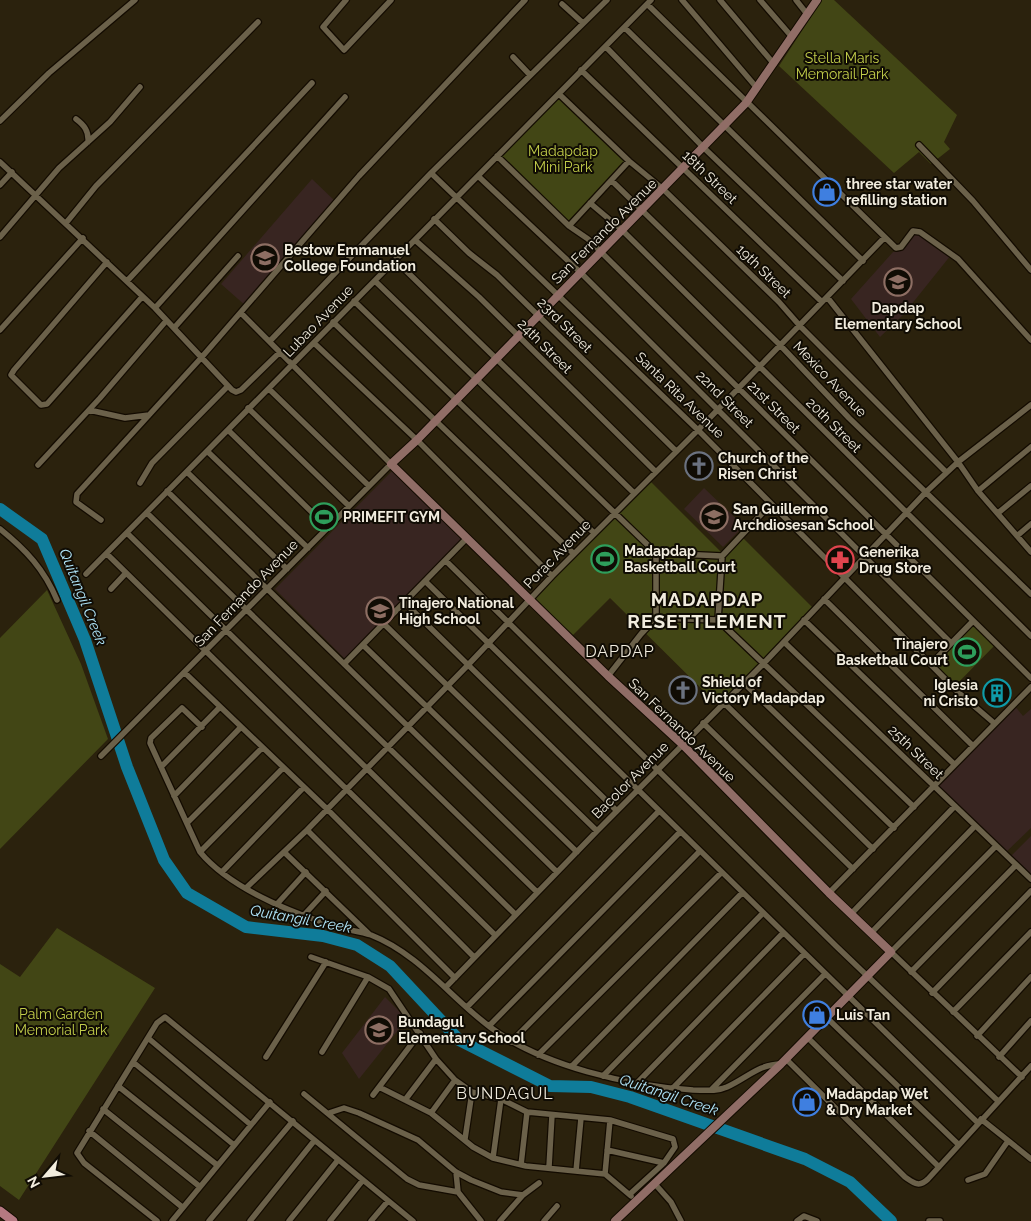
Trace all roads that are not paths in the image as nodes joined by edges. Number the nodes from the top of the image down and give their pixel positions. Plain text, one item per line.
1 (135, 0) edge
2 (346, 0) edge
3 (391, 0) edge
4 (525, 0) edge
5 (682, 0) edge
6 (720, 0) edge
7 (760, 0) edge
8 (796, 0) edge
9 (817, 0) edge
10 (605, 1) edge
11 (649, 2) edge
12 (562, 4) dead end
13 (807, 14) junction
14 (258, 22) dead end
15 (583, 23) junction
16 (624, 28) junction
17 (792, 37) junction
18 (606, 48) junction
19 (513, 57) dead end
20 (774, 64) junction
21 (581, 70) junction
22 (530, 75) junction
23 (312, 83) dead end
24 (140, 87) dead end
25 (757, 88) junction
26 (559, 94) junction
27 (345, 97) dead end
28 (746, 103) junction
29 (76, 119) dead end
30 (0, 121) edge
31 (724, 126) junction
32 (88, 142) junction
33 (919, 144) dead end
34 (704, 148) junction
35 (497, 156) junction
36 (0, 162) edge
37 (629, 162) junction
38 (683, 169) junction
39 (12, 172) junction
40 (431, 173) junction
41 (478, 176) junction
42 (612, 181) junction
43 (0, 185) edge
44 (663, 189) junction
45 (37, 195) junction
46 (456, 198) junction
47 (590, 203) junction
48 (642, 210) junction
49 (434, 219) junction
50 (66, 223) junction
51 (569, 226) junction
52 (622, 230) junction
53 (0, 237) edge
54 (83, 238) junction
55 (884, 238) junction
56 (415, 240) junction
57 (601, 252) junction
58 (238, 256) dead end
59 (395, 260) junction
60 (862, 261) junction
61 (107, 262) junction
62 (1031, 270) edge
63 (580, 272) junction
64 (126, 281) junction
65 (375, 281) junction
66 (843, 281) junction
67 (558, 295) junction
68 (142, 297) junction
69 (828, 297) junction
70 (354, 301) junction
71 (822, 302) junction
72 (155, 308) junction
73 (241, 313) junction
74 (538, 316) junction
75 (166, 321) junction
76 (333, 322) junction
77 (800, 326) junction
78 (174, 328) junction
79 (0, 330) edge
80 (517, 336) junction
81 (1031, 340) edge
82 (270, 341) junction
83 (314, 343) junction
84 (780, 346) junction
85 (279, 353) junction
86 (496, 357) junction
87 (202, 358) junction
88 (292, 366) junction
89 (759, 368) junction
90 (475, 378) junction
91 (228, 386) junction
92 (269, 388) junction
93 (738, 389) junction
94 (456, 400) junction
95 (1031, 405) edge
96 (248, 408) junction
97 (717, 409) junction
98 (89, 410) junction
99 (149, 415) junction
100 (434, 420) junction
101 (228, 430) junction
102 (698, 430) junction
103 (417, 440) junction
104 (1031, 447) edge
105 (207, 451) junction
106 (676, 451) junction
107 (958, 462) junction
108 (391, 464) junction
109 (38, 465) dead end
110 (187, 472) junction
111 (656, 472) junction
112 (946, 472) junction
113 (140, 483) dead end
114 (368, 485) junction
115 (1031, 486) edge
116 (167, 491) junction
117 (927, 491) junction
118 (978, 491) junction
119 (634, 493) junction
120 (771, 504) junction
121 (349, 506) junction
122 (148, 512) junction
123 (615, 512) junction
124 (906, 514) junction
125 (998, 514) junction
126 (101, 520) dead end
127 (1031, 524) edge
128 (328, 528) junction
129 (0, 529) edge
130 (127, 533) junction
131 (594, 533) junction
132 (886, 534) junction
133 (1017, 536) junction
134 (467, 538) junction
135 (308, 548) junction
136 (1031, 552) edge
137 (656, 553) junction
138 (106, 554) junction
139 (574, 554) junction
140 (722, 556) junction
141 (866, 556) junction
142 (446, 561) junction
143 (287, 569) junction
144 (126, 573) junction
145 (86, 574) dead end
146 (552, 576) junction
147 (844, 578) junction
148 (426, 582) junction
149 (111, 589) dead end
150 (268, 589) junction
151 (1031, 594) edge
152 (530, 599) junction
153 (824, 599) junction
154 (57, 600) dead end
155 (405, 603) junction
156 (248, 609) junction
157 (656, 618) junction
158 (718, 620) junction
159 (804, 620) junction
160 (973, 620) junction
161 (508, 623) junction
162 (384, 624) junction
163 (227, 631) junction
164 (1031, 636) edge
165 (784, 642) junction
166 (489, 643) junction
167 (952, 643) junction
168 (364, 646) junction
169 (206, 652) junction
170 (764, 663) junction
171 (344, 664) junction
172 (931, 664) junction
173 (468, 665) junction
174 (185, 673) junction
175 (608, 676) junction
176 (1031, 678) edge
177 (744, 682) junction
178 (449, 685) junction
179 (1031, 687) edge
180 (724, 702) junction
181 (428, 706) junction
182 (220, 707) junction
183 (703, 723) junction
184 (994, 723) junction
185 (202, 727) junction
186 (241, 727) junction
187 (407, 727) junction
188 (682, 744) junction
189 (972, 745) junction
190 (387, 746) junction
191 (262, 748) junction
192 (102, 756) dead end
193 (954, 764) junction
194 (161, 768) junction
195 (283, 768) junction
196 (366, 768) junction
197 (658, 769) junction
198 (933, 786) junction
199 (304, 787) junction
200 (346, 788) junction
201 (638, 790) junction
202 (174, 796) junction
203 (914, 807) junction
204 (954, 807) junction
205 (326, 808) junction
206 (617, 811) junction
207 (659, 811) junction
208 (187, 824) junction
209 (974, 827) junction
210 (894, 828) junction
211 (307, 830) junction
212 (597, 831) junction
213 (680, 832) junction
214 (995, 847) junction
215 (873, 849) junction
216 (700, 851) junction
217 (200, 852) junction
218 (284, 852) junction
219 (577, 852) junction
220 (1016, 865) junction
221 (853, 869) junction
222 (222, 872) junction
223 (306, 872) junction
224 (557, 872) junction
225 (721, 873) junction
226 (1031, 879) edge
227 (246, 888) junction
228 (1031, 890) edge
229 (326, 891) junction
230 (537, 892) junction
231 (742, 893) junction
232 (829, 893) junction
233 (277, 904) junction
234 (763, 913) junction
235 (515, 914) junction
236 (851, 914) junction
237 (304, 915) junction
238 (1031, 932) edge
239 (782, 933) junction
240 (871, 933) junction
241 (370, 935) junction
242 (495, 935) junction
243 (891, 952) junction
244 (804, 954) junction
245 (311, 957) dead end
246 (474, 957) junction
247 (326, 962) junction
248 (911, 972) junction
249 (825, 974) junction
250 (868, 976) junction
251 (368, 977) junction
252 (1031, 977) edge
253 (455, 978) junction
254 (446, 987) junction
255 (932, 993) junction
256 (847, 996) junction
257 (467, 1007) junction
258 (953, 1012) junction
259 (826, 1017) junction
260 (1031, 1021) edge
261 (489, 1026) junction
262 (420, 1033) junction
263 (977, 1036) junction
264 (806, 1037) junction
265 (148, 1038) junction
266 (511, 1042) junction
267 (322, 1052) dead end
268 (538, 1055) junction
269 (266, 1057) dead end
270 (999, 1057) junction
271 (436, 1059) junction
272 (133, 1062) junction
273 (784, 1062) junction
274 (572, 1066) junction
275 (1031, 1066) edge
276 (603, 1076) junction
277 (1022, 1076) junction
278 (455, 1080) junction
279 (638, 1082) junction
280 (118, 1086) junction
281 (379, 1087) junction
282 (673, 1088) junction
283 (711, 1090) junction
284 (472, 1092) junction
285 (304, 1094) dead end
286 (373, 1095) dead end
287 (500, 1099) junction
288 (405, 1100) junction
289 (998, 1101) junction
290 (270, 1102) junction
291 (104, 1109) junction
292 (431, 1112) junction
293 (526, 1112) junction
294 (329, 1113) junction
295 (552, 1115) junction
296 (581, 1118) junction
297 (610, 1120) junction
298 (292, 1121) junction
299 (979, 1121) junction
300 (251, 1124) junction
301 (90, 1131) junction
302 (465, 1139) junction
303 (314, 1141) junction
304 (1008, 1141) junction
305 (234, 1145) junction
306 (959, 1146) junction
307 (607, 1150) junction
308 (493, 1158) junction
309 (1031, 1159) edge
310 (338, 1160) junction
311 (664, 1163) junction
312 (217, 1165) junction
313 (521, 1165) junction
314 (549, 1167) junction
315 (939, 1167) junction
316 (576, 1171) junction
317 (456, 1172) junction
318 (605, 1174) junction
319 (363, 1180) junction
320 (968, 1180) dead end
321 (539, 1183) dead end
322 (655, 1184) junction
323 (199, 1186) junction
324 (458, 1192) junction
325 (523, 1195) junction
326 (632, 1198) junction
327 (388, 1201) junction
328 (557, 1206) dead end
329 (182, 1207) junction
330 (0, 1211) edge
331 (683, 1220) edge
332 (13, 1221) edge
333 (157, 1221) edge
334 (172, 1221) edge
335 (209, 1221) edge
336 (250, 1221) edge
337 (289, 1221) edge
338 (330, 1221) edge
339 (371, 1221) edge
340 (413, 1221) edge
341 (481, 1221) edge
342 (500, 1221) edge
343 (544, 1221) edge
344 (615, 1221) edge
345 (797, 1221) edge
346 (817, 1221) edge
347 (929, 1221) edge
348 (940, 1221) edge

1 - 30 street
2 - 3 street
4 - 73 street
5 - 25 street
6 - 20 street
7 - 17 street
8 - 13 street
9 - 13 main road, San Fernando Avenue
10 - 15 street
11 - 16 street, Lubao Avenue
11 - 28 street
12 - 15 street
13 - 17 main road, San Fernando Avenue
14 - 50 street
15 - 22 street
16 - 18 street, Lubao Avenue
16 - 31 street
17 - 20 main road, San Fernando Avenue
18 - 21 street, Lubao Avenue
18 - 34 street
19 - 22 street
20 - 25 main road, San Fernando Avenue
21 - 26 street, Lubao Avenue
21 - 38 street, 18th Street
22 - 40 street
23 - 64 street
24 - 32 street
25 - 28 main road, San Fernando Avenue
26 - 35 street, Lubao Avenue
26 - 37 street, 19th Street
27 - 72 street
28 - 31 main road, San Fernando Avenue
28 - 55 street
29 - 32 street
31 - 34 main road, San Fernando Avenue
31 - 60 street
32 - 45 street
33 - 62 street
34 - 38 main road, San Fernando Avenue
34 - 66 street
35 - 41 street, Lubao Avenue
35 - 51 street, 21st Street
36 - 39 street
37 - 42 street
37 - 44 street, 19th Street
38 - 44 main road, San Fernando Avenue
38 - 71 street, 18th Street
39 - 43 street
39 - 45 street
40 - 46 street, Santa Rita Avenue
40 - 82 street
41 - 46 street, Lubao Avenue
41 - 63 street, 22nd Street
42 - 47 street
42 - 48 street, Mexico Avenue
44 - 48 main road, San Fernando Avenue
44 - 77 street, 19th Street
45 - 50 street
45 - 53 street
46 - 49 street, Lubao Avenue
46 - 67 street, Santa Rita Avenue
47 - 51 street
47 - 52 street, 20th Street
48 - 52 main road, San Fernando Avenue
48 - 84 street, Mexico Avenue
49 - 56 street, Lubao Avenue
49 - 74 street, 23rd Street
50 - 54 street
51 - 57 street, 21st Street
52 - 57 main road, San Fernando Avenue
52 - 89 street, 20th Street
54 - 61 street
54 - 79 street
55 - 60 street, Porac Avenue
55 - 81 street
56 - 59 street, Lubao Avenue
56 - 80 street, 24th Street
57 - 63 main road, San Fernando Avenue
57 - 93 street, 21st Street
58 - 78 street
59 - 65 street, Lubao Avenue
59 - 86 street
60 - 66 street, Porac Avenue
61 - 64 street
61 - 68 street
63 - 67 main road, San Fernando Avenue
63 - 97 street, 22nd Street
64 - 68 street
65 - 70 street, Lubao Avenue
65 - 90 street
66 - 69 street, Porac Avenue
67 - 74 main road, San Fernando Avenue
67 - 102 street, Santa Rita Avenue
68 - 72 street
69 - 71 street, Porac Avenue
69 - 107 street
70 - 76 street, Lubao Avenue
70 - 94 street
71 - 77 street, Porac Avenue
72 - 75 street
73 - 82 street, San Fernando Avenue
73 - 87 street
74 - 80 main road, San Fernando Avenue
74 - 106 street, 23rd Street
75 - 78 street
75 - 98 street
76 - 83 street, Lubao Avenue
76 - 100 street
77 - 84 street, Porac Avenue
77 - 112 street, 19th Street
78 - 87 street
80 - 86 main road, San Fernando Avenue
80 - 111 street, 24th Street
82 - 85 street, San Fernando Avenue
83 - 88 street, Lubao Avenue
83 - 103 street
84 - 89 street, Porac Avenue
84 - 117 street, Mexico Avenue
85 - 88 street, San Fernando Avenue
85 - 91 street
86 - 90 main road, San Fernando Avenue
86 - 119 street
87 - 91 street
87 - 99 street
88 - 92 street, Lubao Avenue
88 - 108 street, San Fernando Avenue
89 - 93 street, Porac Avenue
89 - 124 street, 20th Street
90 - 94 main road, San Fernando Avenue
90 - 123 street
91 - 113 street
92 - 96 street, Lubao Avenue
92 - 114 street
93 - 97 street, Porac Avenue
93 - 132 street, 21st Street
94 - 100 main road, San Fernando Avenue
94 - 131 street
95 - 107 street, Bacolor Avenue
96 - 101 street, Lubao Avenue
96 - 121 street
97 - 102 street, Porac Avenue
97 - 141 street, 22nd Street
98 - 99 street
98 - 109 street
99 - 126 street
100 - 103 main road, San Fernando Avenue
100 - 139 street
101 - 105 street, Lubao Avenue
101 - 128 street
102 - 106 street, Porac Avenue
102 - 120 street, Santa Rita Avenue
103 - 108 main road, San Fernando Avenue
103 - 146 street
104 - 118 street
105 - 110 street, Lubao Avenue
105 - 135 street
106 - 111 street, Porac Avenue
107 - 112 street, Bacolor Avenue
107 - 118 street
108 - 114 street, San Fernando Avenue
108 - 134 main road, San Fernando Avenue
110 - 116 street, Lubao Avenue
110 - 143 street
111 - 119 street, Porac Avenue
112 - 117 street, Bacolor Avenue
114 - 121 street, San Fernando Avenue
115 - 125 street
116 - 122 street, Lubao Avenue
116 - 150 street
117 - 124 street, Bacolor Avenue
117 - 151 street, Mexico Avenue
118 - 125 street
119 - 123 street, Porac Avenue
120 - 140 street
120 - 147 street, Santa Rita Avenue
121 - 128 street, San Fernando Avenue
122 - 130 street, Lubao Avenue
122 - 156 street
123 - 131 street, Porac Avenue
123 - 137 street
124 - 132 street, Bacolor Avenue
124 - 164 street, 20th Street
125 - 133 street
127 - 133 street
128 - 135 street, San Fernando Avenue
129 - 154 street
130 - 138 street, Lubao Avenue
130 - 163 street
131 - 139 street, Porac Avenue
132 - 141 street, Bacolor Avenue
132 - 160 street, 21st Street
133 - 136 street
134 - 142 street
134 - 152 main road, San Fernando Avenue
135 - 143 street, San Fernando Avenue
137 - 140 street
137 - 157 street
138 - 144 street
138 - 145 street, Lubao Avenue
139 - 146 street, Porac Avenue
140 - 158 street
141 - 147 street, Bacolor Avenue
141 - 167 street, 22nd Street
142 - 148 street
142 - 161 street
143 - 150 street, San Fernando Avenue
144 - 149 street
144 - 169 street
146 - 152 street, Porac Avenue
147 - 153 street, Bacolor Avenue
147 - 172 street, Santa Rita Avenue
148 - 155 street
148 - 166 street
150 - 156 street, San Fernando Avenue
150 - 171 street
152 - 161 street, Porac Avenue
152 - 175 main road, San Fernando Avenue
153 - 159 street, Bacolor Avenue
153 - 189 street
155 - 162 street
155 - 173 street
156 - 163 street, San Fernando Avenue
156 - 190 street
157 - 158 street
157 - 175 street
158 - 170 street
159 - 165 street, Bacolor Avenue
159 - 193 street
160 - 167 street
160 - 176 street, 21st Street
161 - 166 street, Porac Avenue
161 - 197 street
162 - 168 street
162 - 178 street
163 - 169 street, San Fernando Avenue
163 - 196 street
165 - 170 street, Bacolor Avenue
165 - 198 street, 25th Street
166 - 173 street, Porac Avenue
166 - 201 street
167 - 172 street
168 - 171 street
168 - 181 street
169 - 174 street, San Fernando Avenue
169 - 200 street
170 - 177 street, Bacolor Avenue
170 - 203 street
171 - 187 street
172 - 184 street, Santa Rita Avenue
173 - 178 street, Porac Avenue
173 - 206 street
174 - 182 street
174 - 192 street, San Fernando Avenue
175 - 188 main road, San Fernando Avenue
177 - 180 street, Bacolor Avenue
177 - 210 street
178 - 181 street, Porac Avenue
178 - 212 street
179 - 184 street
180 - 183 street, Bacolor Avenue
180 - 215 street
181 - 187 street, Porac Avenue
181 - 219 street
182 - 185 street
182 - 186 street
183 - 188 street, Bacolor Avenue
183 - 221 street
184 - 189 street
185 - 194 street
185 - 194 street
186 - 191 street
186 - 202 street
187 - 190 street, Porac Avenue
187 - 224 street
188 - 197 street, Bacolor Avenue
188 - 232 main road, San Fernando Avenue
189 - 193 street
190 - 196 street, Porac Avenue
190 - 230 street
191 - 195 street
191 - 208 street
193 - 198 street
194 - 202 street
195 - 199 street
195 - 217 street
196 - 200 street, Porac Avenue
196 - 235 street
197 - 201 street, Bacolor Avenue
197 - 250 street
198 - 203 street
198 - 204 street, 25th Street
199 - 205 street
199 - 222 street
200 - 205 street, Porac Avenue
200 - 242 street
201 - 206 street, Bacolor Avenue
201 - 207 street
202 - 208 street
203 - 210 street
204 - 209 street, 25th Street
204 - 236 street
205 - 211 street, Porac Avenue
205 - 246 street
206 - 212 street, Bacolor Avenue
207 - 213 street
207 - 257 street
208 - 217 street
209 - 214 street, 25th Street
209 - 240 street
210 - 215 street
211 - 218 street, Porac Avenue
211 - 253 street
212 - 219 street, Bacolor Avenue
213 - 216 street
213 - 261 street
214 - 220 street, 25th Street
214 - 243 street
215 - 221 street
216 - 225 street
216 - 266 street
217 - 222 street
218 - 223 street
218 - 227 street, Porac Avenue
219 - 224 street, Bacolor Avenue
220 - 226 street, 25th Street
220 - 248 street
221 - 232 street
222 - 227 street
223 - 229 street
223 - 233 street
224 - 230 street, Bacolor Avenue
225 - 231 street
225 - 268 street
227 - 233 street
228 - 255 street
229 - 237 street
229 - 241 street
230 - 235 street, Bacolor Avenue
231 - 234 street
231 - 274 street
232 - 236 main road, San Fernando Avenue
233 - 237 street
234 - 239 street
234 - 276 street
235 - 242 street, Bacolor Avenue
236 - 240 main road, San Fernando Avenue
237 - 241 street
238 - 258 street
239 - 244 street
239 - 279 street
240 - 243 main road, San Fernando Avenue
241 - 254 street
242 - 246 street, Bacolor Avenue
243 - 248 street, San Fernando Avenue
243 - 250 main road
244 - 249 street
244 - 282 street
245 - 247 street
246 - 253 street, Bacolor Avenue
247 - 251 street
247 - 269 street
248 - 255 street, San Fernando Avenue
249 - 256 street
249 - 283 street
250 - 256 main road
250 - 289 street
251 - 262 street
251 - 267 street
252 - 263 street
253 - 254 street, Bacolor Avenue
254 - 257 street
255 - 258 street, San Fernando Avenue
256 - 259 main road
256 - 299 street
257 - 261 street
258 - 263 street, San Fernando Avenue
259 - 264 main road
259 - 306 street
260 - 270 street
261 - 266 street
262 - 271 street
262 - 281 street
263 - 270 street, San Fernando Avenue
264 - 273 main road
264 - 315 street
265 - 272 street
265 - 290 street
265 - 300 street
266 - 268 street
268 - 274 street
270 - 277 street, San Fernando Avenue
271 - 278 street
271 - 288 street
272 - 280 street
272 - 305 street
273 - 283 street
273 - 315 street
273 - 322 main road
274 - 276 street
275 - 277 street
276 - 279 street
277 - 289 street
278 - 284 street
278 - 292 street
279 - 282 street
280 - 291 street
280 - 312 street
281 - 286 street
281 - 288 street
282 - 283 street
284 - 287 street
284 - 302 street
285 - 294 street
287 - 293 street
287 - 308 street
288 - 292 street
289 - 299 street
290 - 298 street
290 - 300 street
291 - 301 street
291 - 323 street
292 - 302 street
293 - 295 street
293 - 313 street
294 - 317 street
294 - 324 street
295 - 296 street
295 - 314 street
296 - 297 street
296 - 316 street
297 - 307 street
297 - 311 street
298 - 303 street
298 - 335 street
299 - 304 street
299 - 306 street
300 - 305 street
301 - 329 street
301 - 333 street
302 - 308 street
303 - 310 street
303 - 336 street
304 - 309 street
304 - 320 street
305 - 312 street
306 - 315 street
307 - 311 street
307 - 318 street
308 - 313 street
310 - 319 street
310 - 337 street
311 - 326 street
312 - 323 street
313 - 314 street
314 - 316 street
316 - 318 street
317 - 324 street
317 - 325 street
318 - 326 street
319 - 327 street
319 - 338 street
321 - 325 street
322 - 326 main road
322 - 331 street
323 - 329 street
324 - 341 street
325 - 342 street
326 - 344 main road
327 - 339 street
327 - 340 street
328 - 343 street
329 - 334 street
330 - 332 main road
345 - 346 street
347 - 348 street

